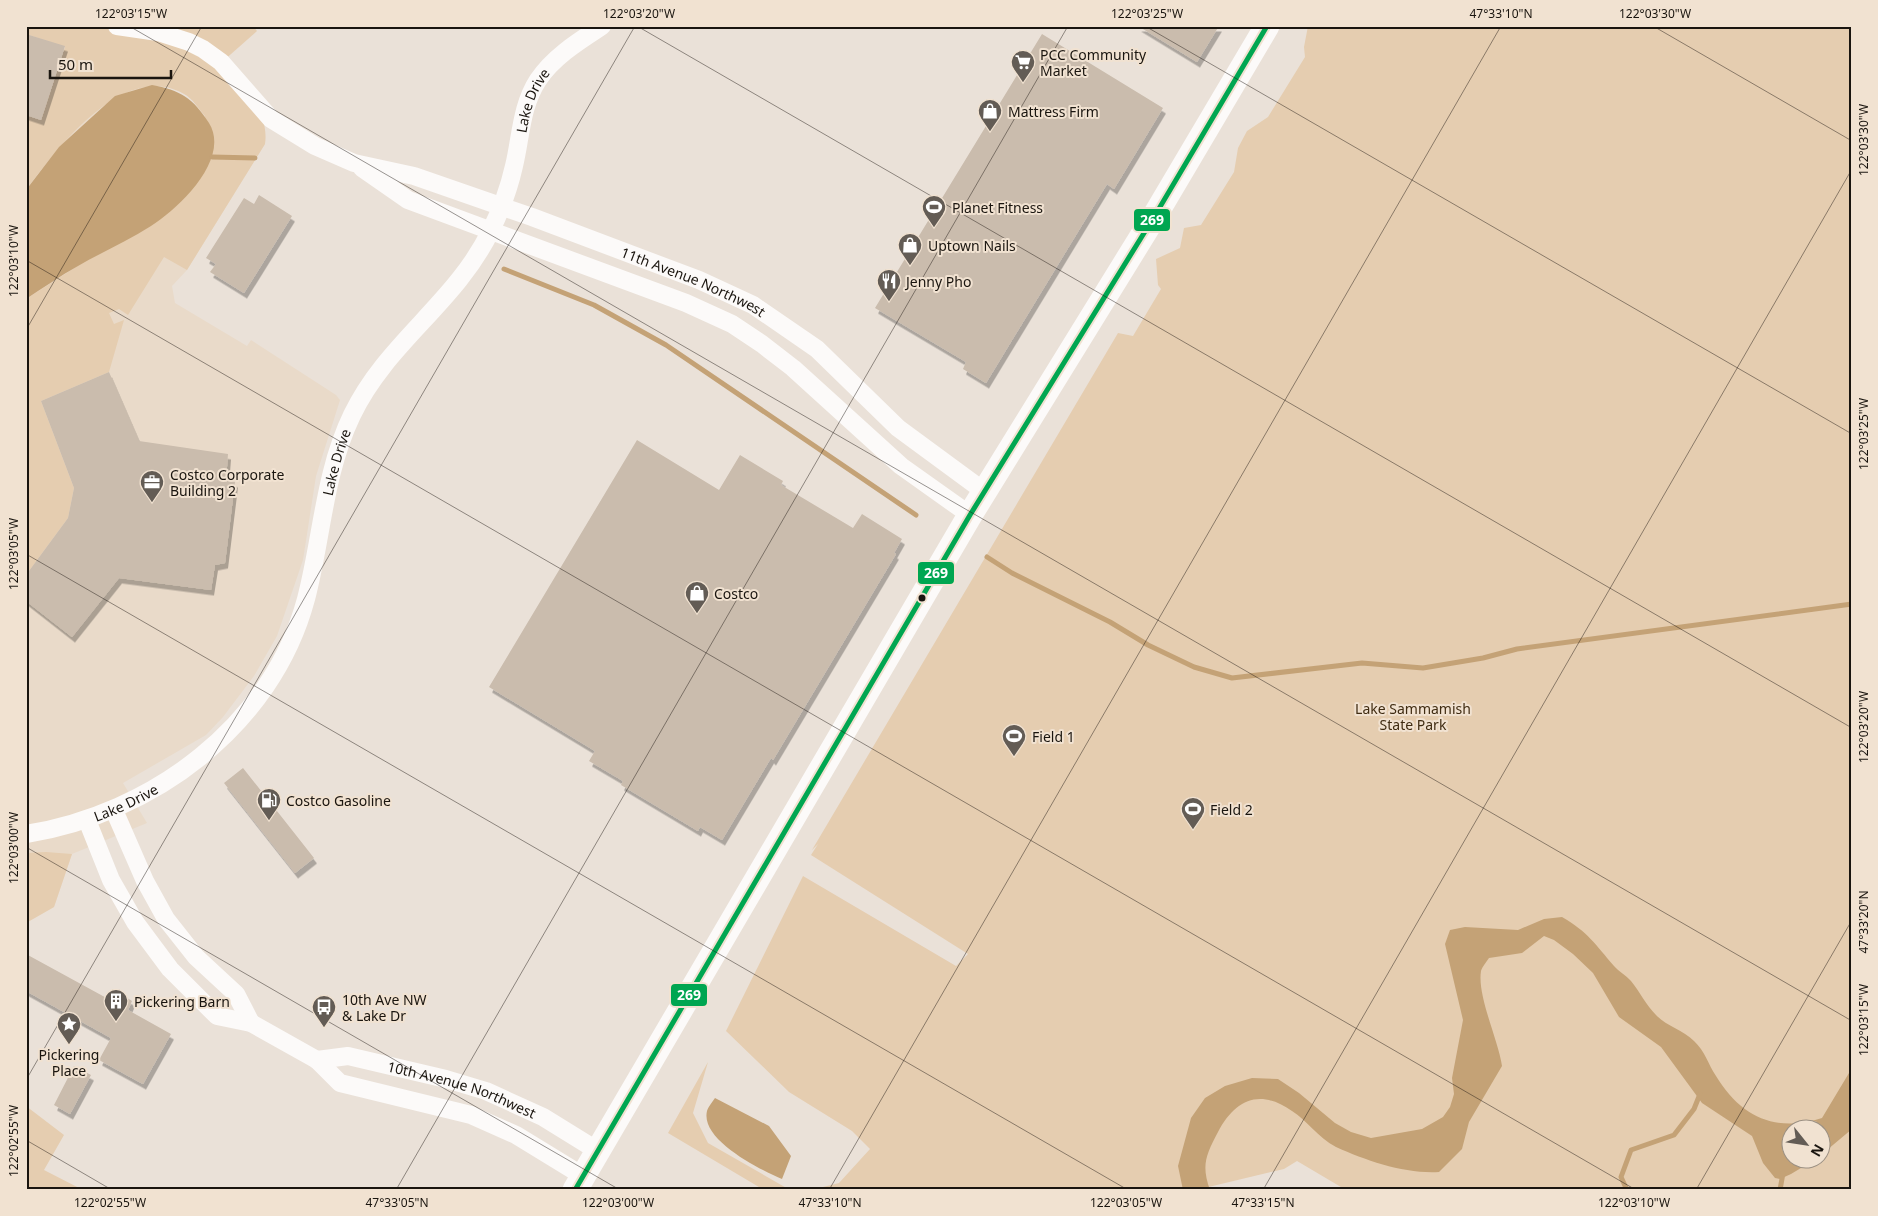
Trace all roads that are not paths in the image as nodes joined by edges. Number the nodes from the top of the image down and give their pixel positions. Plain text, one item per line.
1 (117, 26) edge
2 (602, 26) edge
3 (1268, 26) edge
4 (354, 163) junction
5 (502, 206) junction
6 (491, 231) junction
7 (985, 492) junction
8 (970, 515) junction
9 (114, 810) junction
10 (87, 820) junction
11 (26, 834) edge
12 (251, 1023) junction
13 (317, 1060) junction
14 (598, 1151) junction
15 (579, 1183) edge

1 - 4 street, 11th Avenue Northwest
2 - 5 street, Lake Drive
3 - 7 main road
4 - 5 street, 11th Avenue Northwest
4 - 6 street, 11th Avenue Northwest
5 - 6 street, Lake Drive
5 - 7 street, 11th Avenue Northwest
6 - 8 street, 11th Avenue Northwest
6 - 9 street, Lake Drive
7 - 8 main road
8 - 14 main road
9 - 10 street, Lake Drive
9 - 12 street
10 - 11 street, Lake Drive
10 - 12 street, 10th Avenue Northwest
12 - 13 street, 10th Avenue Northwest
13 - 14 street, 10th Avenue Northwest
13 - 15 street, 10th Avenue Northwest
14 - 15 main road

